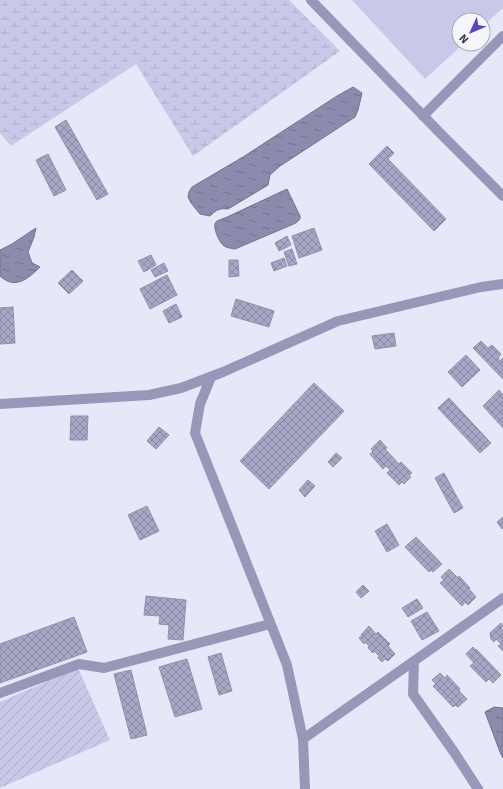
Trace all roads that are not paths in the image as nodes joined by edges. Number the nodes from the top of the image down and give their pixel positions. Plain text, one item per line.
1 (311, 0) edge
2 (503, 36) edge
3 (423, 116) junction
4 (503, 196) edge
5 (503, 284) edge
6 (211, 377) junction
7 (0, 404) edge
8 (503, 598) edge
9 (270, 624) junction
10 (414, 661) junction
11 (0, 693) edge
12 (303, 739) junction
13 (305, 789) edge
14 (478, 789) edge

1 - 3 street
2 - 3 street
3 - 4 street
5 - 6 street
6 - 7 street
6 - 9 street
8 - 10 street
9 - 11 street
9 - 12 street
10 - 12 street
10 - 14 street
12 - 13 street

